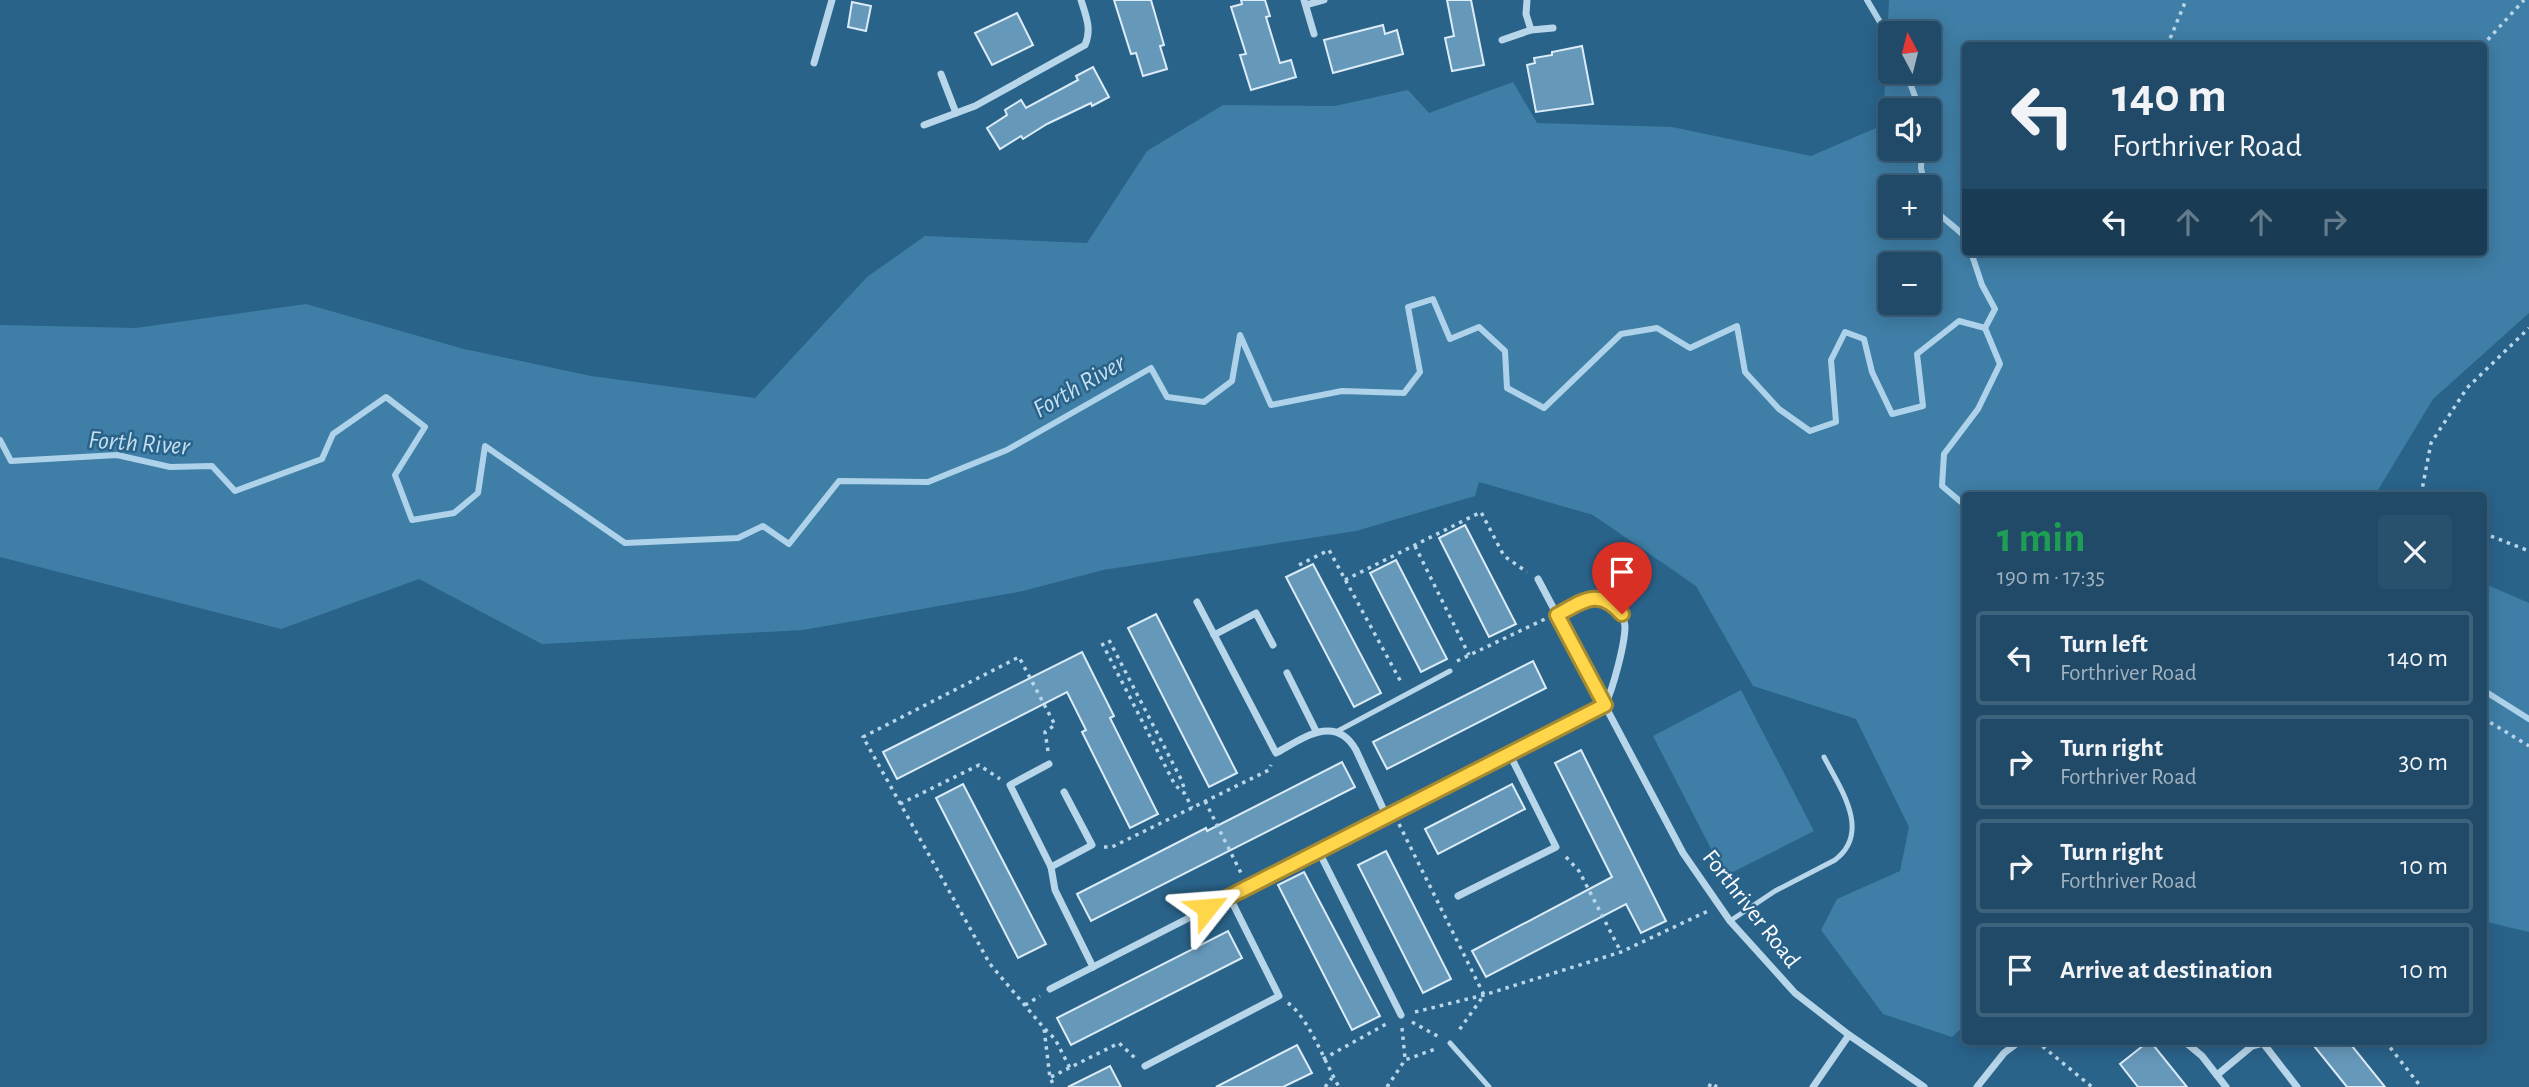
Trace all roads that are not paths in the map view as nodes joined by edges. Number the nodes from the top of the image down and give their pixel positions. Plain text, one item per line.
1 (832, 0) edge
2 (1081, 0) edge
3 (1324, 0) edge
4 (1527, 0) edge
5 (1305, 3) edge
6 (1553, 28) dead end
7 (1531, 30) junction
8 (1314, 34) dead end
9 (1502, 40) dead end
10 (814, 63) dead end
11 (941, 74) dead end
12 (956, 113) junction
13 (924, 125) dead end
14 (1538, 579) road end
15 (1197, 602) dead end
16 (1557, 615) junction
17 (1214, 635) junction
18 (1273, 645) dead end
19 (1450, 671) road end
20 (1287, 673) dead end
21 (1605, 705) junction
22 (1317, 731) junction
23 (1336, 732) junction
24 (1509, 753) junction
25 (1824, 757) dead end
26 (1049, 764) road end
27 (1064, 792) dead end
28 (1390, 813) junction
29 (1318, 850) junction
30 (1051, 867) junction
31 (1229, 896) junction
32 (1458, 896) dead end
33 (1730, 921) junction
34 (1093, 967) junction
35 (1050, 989) dead end
36 (1401, 1015) road end
37 (1849, 1035) junction
38 (1450, 1043) road end
39 (2015, 1045) edge
40 (2189, 1045) edge
41 (2254, 1045) edge
42 (2264, 1045) edge
43 (1145, 1066) road end
44 (2217, 1075) junction
45 (1489, 1087) edge
46 (1813, 1087) edge
47 (1924, 1087) edge
48 (1977, 1087) edge
49 (2226, 1087) edge
50 (2297, 1087) edge

1 - 10 street
2 - 12 street
3 - 5 street
4 - 7 street
5 - 8 street
6 - 7 street
7 - 9 street
11 - 12 street
12 - 13 street
14 - 16 street, Forthriver Road
15 - 17 street
16 - 21 street, Forthriver Road
16 - 21 street
17 - 18 street
17 - 22 street
19 - 23 lane
20 - 22 street
21 - 24 street
21 - 33 street, Forthriver Road
22 - 23 street
23 - 28 street
24 - 28 street
24 - 32 street
25 - 33 lane
26 - 30 street
27 - 30 street
28 - 29 street
29 - 31 street
29 - 36 street
30 - 34 street
31 - 34 street
31 - 43 street
33 - 37 street, Forthriver Road
34 - 35 street
37 - 46 street
37 - 47 street, Forthriver Road
38 - 45 lane
39 - 48 street
40 - 44 street
41 - 44 street
42 - 50 street
44 - 49 street

